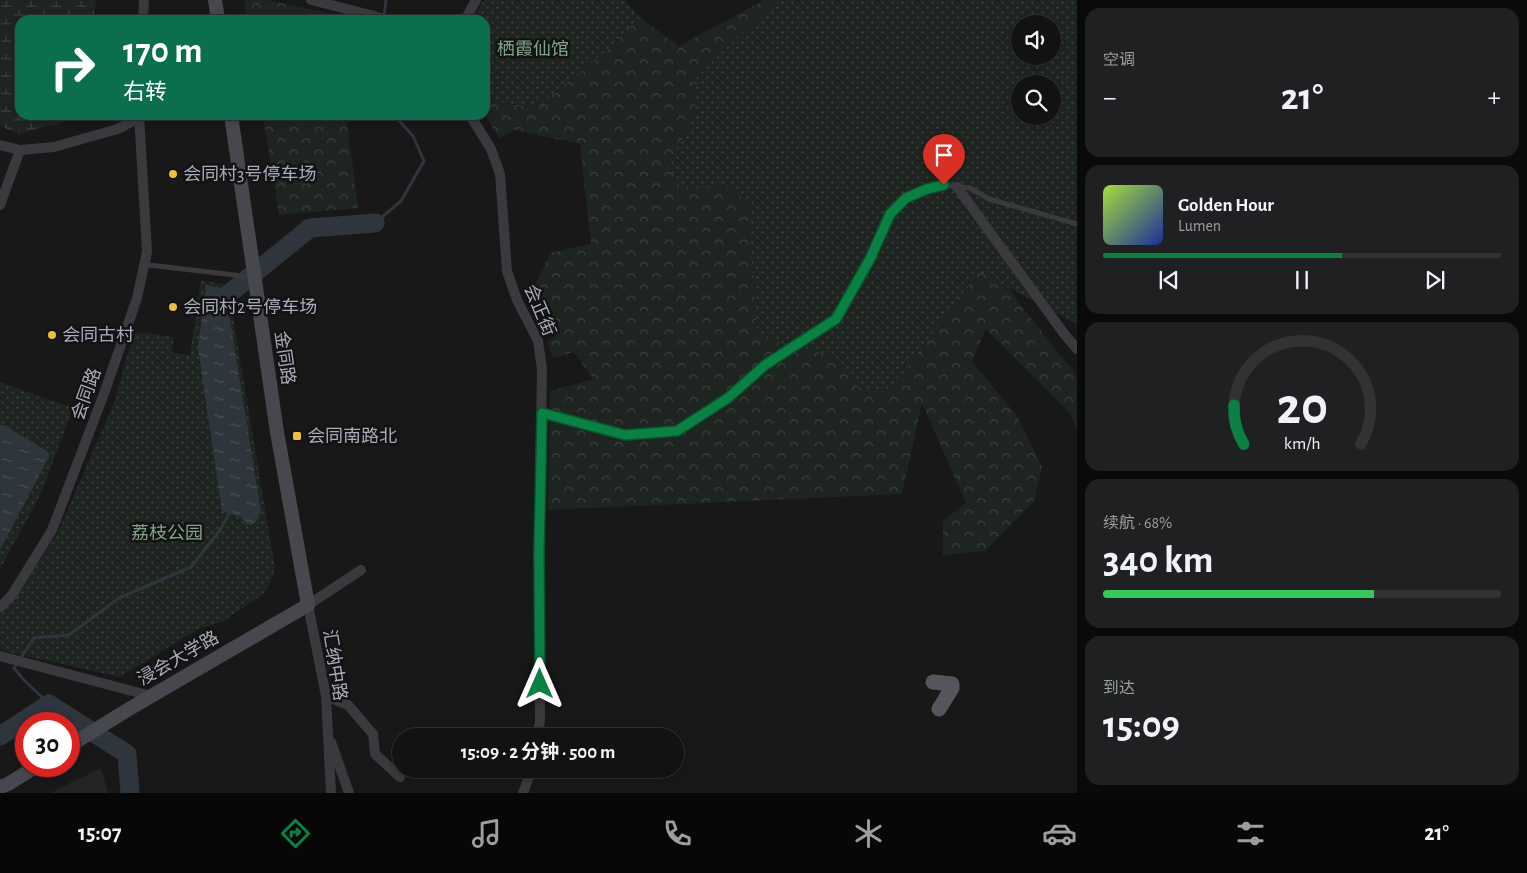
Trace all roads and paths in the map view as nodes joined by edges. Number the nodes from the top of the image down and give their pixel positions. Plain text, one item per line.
1 (144, 0) edge
2 (215, 0) edge
3 (311, 0) edge
4 (476, 0) edge
5 (143, 15) edge
6 (217, 15) edge
7 (370, 15) edge
8 (468, 15) edge
9 (133, 120) edge
10 (139, 120) edge
11 (232, 120) edge
12 (473, 120) edge
13 (0, 145) edge
14 (20, 150) junction
15 (957, 186) junction
16 (1, 198) edge
17 (1077, 224) edge
18 (148, 265) dead end
19 (255, 277) junction
20 (1077, 349) edge
21 (542, 413) junction
22 (361, 570) dead end
23 (308, 605) junction
24 (0, 606) edge
25 (0, 656) edge
26 (933, 682) dead end
27 (150, 696) junction
28 (326, 696) junction
29 (939, 709) dead end
30 (539, 728) edge
31 (327, 732) junction
32 (80, 739) edge
33 (392, 770) edge
34 (19, 777) edge
35 (529, 778) edge
36 (0, 787) edge
37 (331, 793) edge
38 (349, 793) edge
39 (523, 793) edge

1 - 5 street
2 - 6 street
3 - 7 street
4 - 8 street
9 - 14 street
10 - 24 street, 会同路
11 - 19 street, 金同路
12 - 21 street, 会正街
13 - 14 street
14 - 16 street
15 - 17 lane
15 - 20 street
15 - 21 lane
18 - 19 lane
19 - 23 street, 金同路
21 - 30 street, 会正街
22 - 23 street
23 - 27 street, 浸会大学路
23 - 28 street, 汇纳中路
25 - 27 street
26 - 29 main road
27 - 32 street, 浸会大学路
28 - 31 street, 汇纳中路
28 - 33 street
31 - 37 street, 汇纳中路
31 - 38 street, 汇纳中路
34 - 36 street
35 - 39 street

